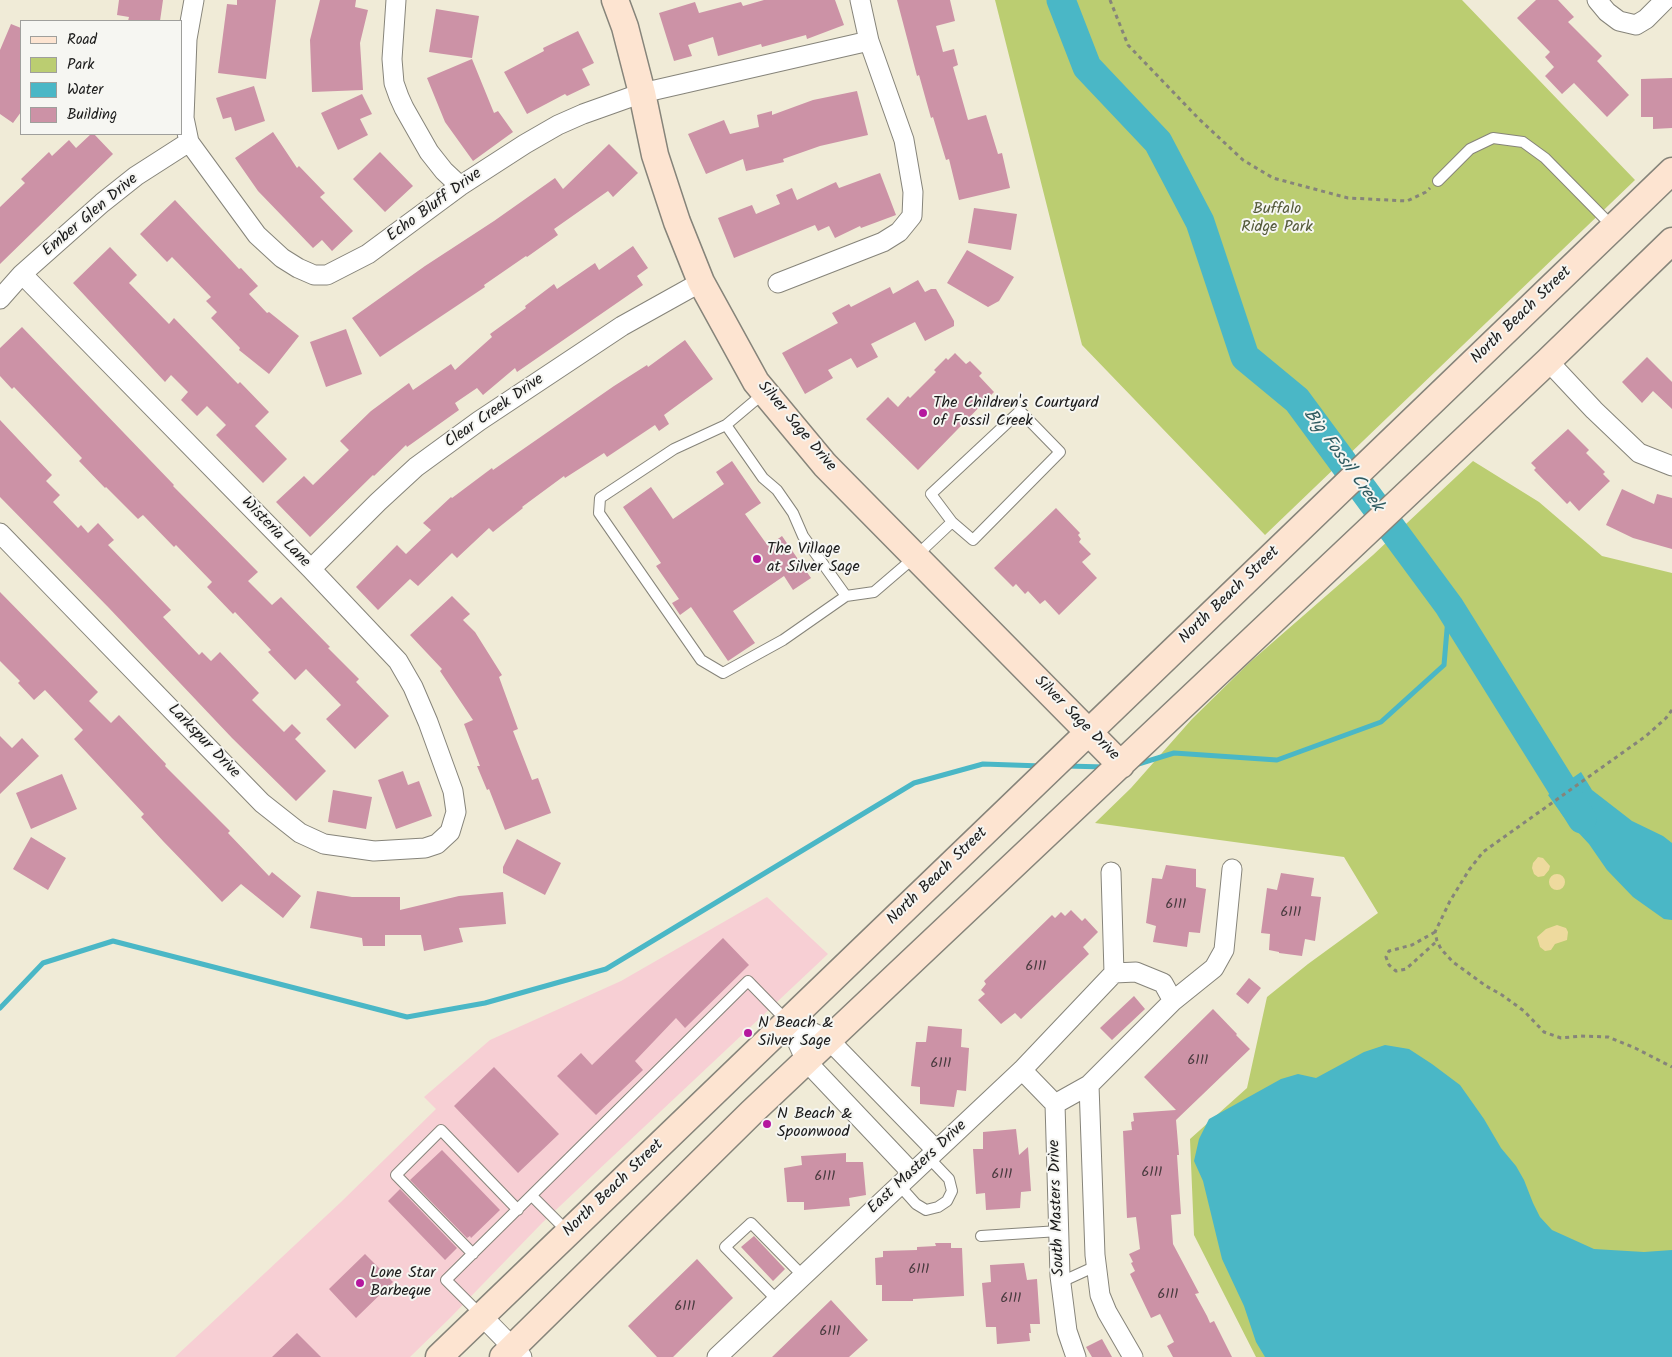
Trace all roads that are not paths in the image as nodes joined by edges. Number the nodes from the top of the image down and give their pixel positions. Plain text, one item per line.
1 (194, 0) edge
2 (396, 0) edge
3 (615, 0) edge
4 (860, 0) edge
5 (1665, 0) edge
6 (1602, 6) edge
7 (869, 41) junction
8 (642, 93) junction
9 (189, 142) junction
10 (1672, 171) edge
11 (1438, 181) road end
12 (460, 186) junction
13 (1613, 228) junction
14 (1672, 242) edge
15 (22, 274) junction
16 (701, 282) junction
17 (778, 283) dead end
18 (0, 298) edge
19 (1548, 361) junction
20 (765, 392) junction
21 (726, 425) junction
22 (1672, 466) edge
23 (952, 522) junction
24 (0, 533) edge
25 (916, 556) junction
26 (311, 569) junction
27 (846, 596) junction
28 (1088, 733) junction
29 (1121, 765) junction
30 (450, 832) joint
31 (1232, 869) dead end
32 (1110, 872) dead end
33 (1114, 973) junction
34 (1172, 1000) junction
35 (788, 1022) junction
36 (829, 1040) junction
37 (806, 1061) junction
38 (1022, 1070) junction
39 (1089, 1085) junction
40 (1056, 1104) junction
41 (933, 1154) junction
42 (905, 1179) junction
43 (532, 1196) junction
44 (518, 1210) junction
45 (1059, 1231) junction
46 (568, 1233) junction
47 (981, 1236) dead end
48 (473, 1254) junction
49 (1096, 1266) junction
50 (803, 1276) junction
51 (1061, 1282) junction
52 (777, 1300) junction
53 (482, 1316) junction
54 (513, 1354) edge
55 (439, 1357) edge
56 (717, 1357) edge
57 (1076, 1357) edge
58 (1133, 1357) edge

1 - 9 street, Echo Bluff Drive
2 - 12 street
3 - 8 main road, Silver Sage Drive
4 - 7 street
5 - 6 street
7 - 8 street, Echo Bluff Drive
7 - 17 street
8 - 12 street, Echo Bluff Drive
8 - 16 main road, Silver Sage Drive
9 - 12 street, Echo Bluff Drive
9 - 15 street, Ember Glen Drive
10 - 13 main road, North Beach Street
11 - 13 lane
13 - 28 main road, North Beach Street
14 - 19 main road
15 - 18 street, Ember Glen Drive
15 - 26 street, Wisteria Lane
16 - 20 main road, Silver Sage Drive
16 - 26 street, Clear Creek Drive
19 - 22 street
19 - 29 main road
20 - 21 lane
20 - 25 main road, Silver Sage Drive
21 - 27 lane
21 - 27 lane
23 - 23 lane
23 - 25 lane
24 - 30 street, Larkspur Drive
25 - 27 lane
25 - 28 main road, Silver Sage Drive
26 - 30 street, Wisteria Lane
28 - 29 main road, Silver Sage Drive
28 - 35 main road, North Beach Street
29 - 36 main road
31 - 34 street
32 - 33 street
33 - 34 street
33 - 38 street, East Masters Drive
34 - 39 street
35 - 36 street
35 - 37 street
35 - 43 lane
35 - 46 main road, North Beach Street
36 - 37 main road
36 - 41 street
37 - 42 street
37 - 54 main road
38 - 40 street
38 - 41 street, East Masters Drive
39 - 40 street
39 - 49 street
40 - 45 street, South Masters Drive
41 - 42 street, East Masters Drive
41 - 42 lane
42 - 50 street, East Masters Drive
43 - 44 lane
43 - 46 lane
44 - 48 lane
44 - 48 lane
45 - 47 lane
45 - 51 street, South Masters Drive
46 - 53 main road, North Beach Street
48 - 53 lane
49 - 51 lane
49 - 58 street
50 - 52 street, East Masters Drive
50 - 52 lane
51 - 57 street, South Masters Drive
52 - 56 street, East Masters Drive
53 - 54 street
53 - 55 main road, North Beach Street

